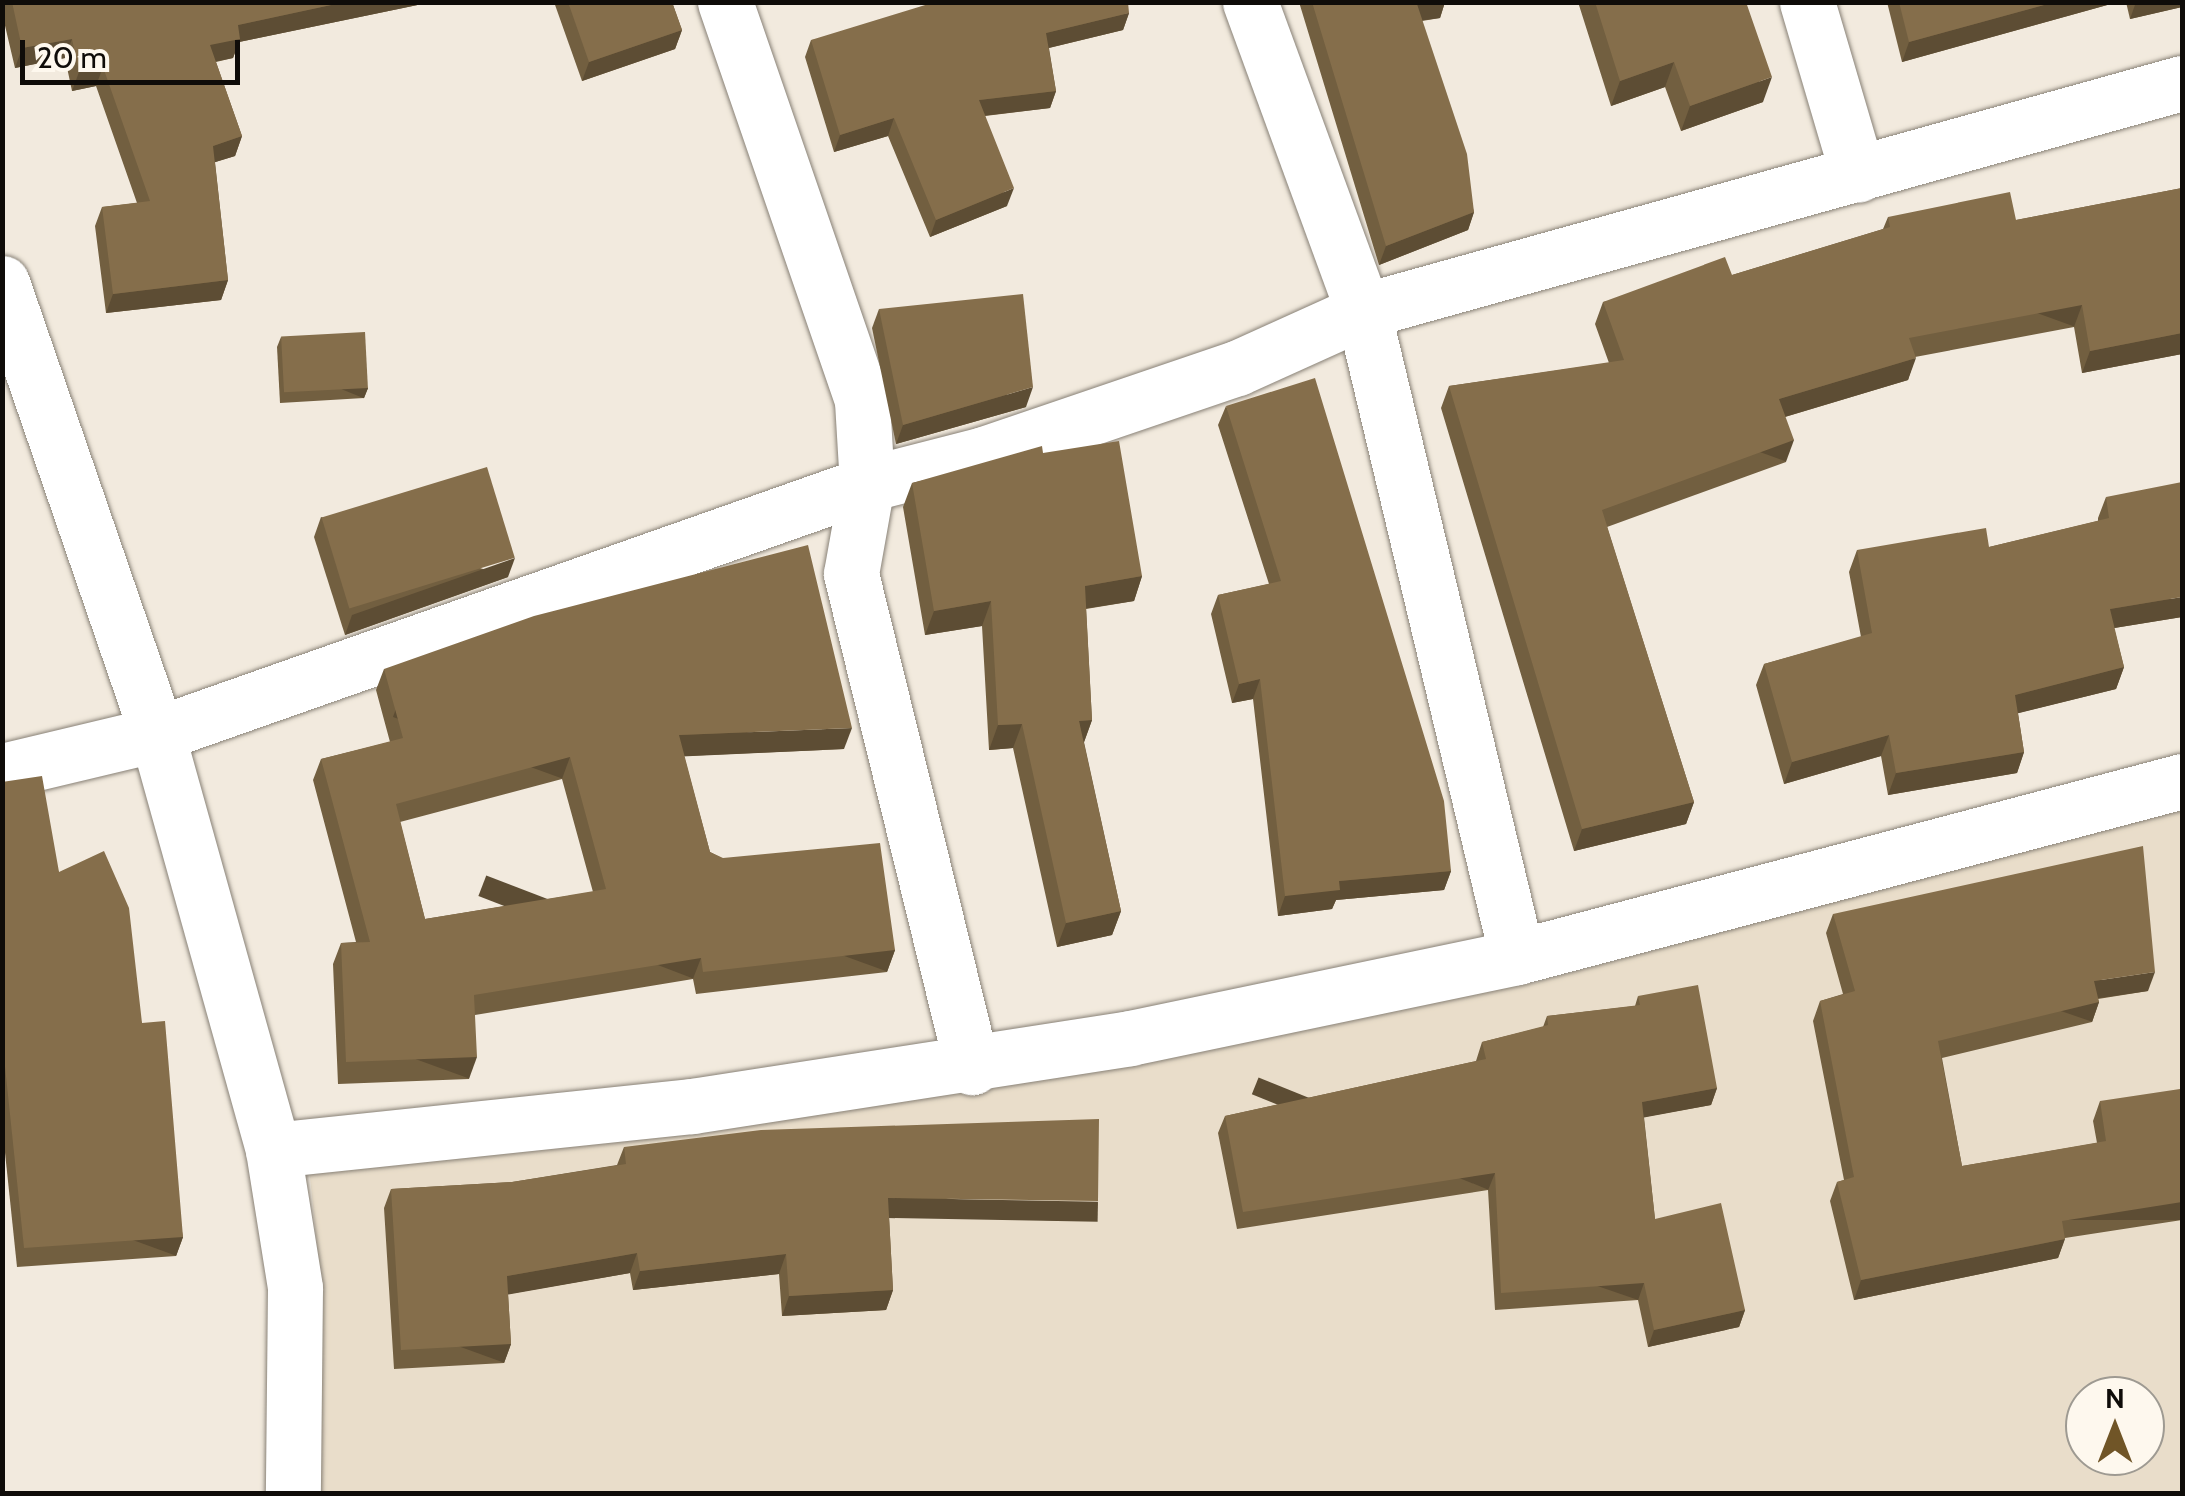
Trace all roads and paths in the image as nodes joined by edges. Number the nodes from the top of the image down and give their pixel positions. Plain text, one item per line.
1 (725, 2) edge
2 (1250, 2) edge
3 (1807, 2) edge
4 (2182, 84) edge
5 (1858, 175) junction
6 (2, 283) edge
7 (1363, 310) junction
8 (867, 484) junction
9 (157, 734) junction
10 (2, 771) edge
11 (2182, 781) edge
12 (1517, 957) junction
13 (972, 1067) junction
14 (274, 1150) junction
15 (293, 1494) edge

1 - 8 street
2 - 7 street
3 - 5 street
4 - 5 street
5 - 7 street
6 - 9 street
7 - 8 street
7 - 12 street
8 - 9 street
8 - 13 street
9 - 10 street
9 - 14 street
11 - 12 street
12 - 13 street
13 - 14 street
14 - 15 street

